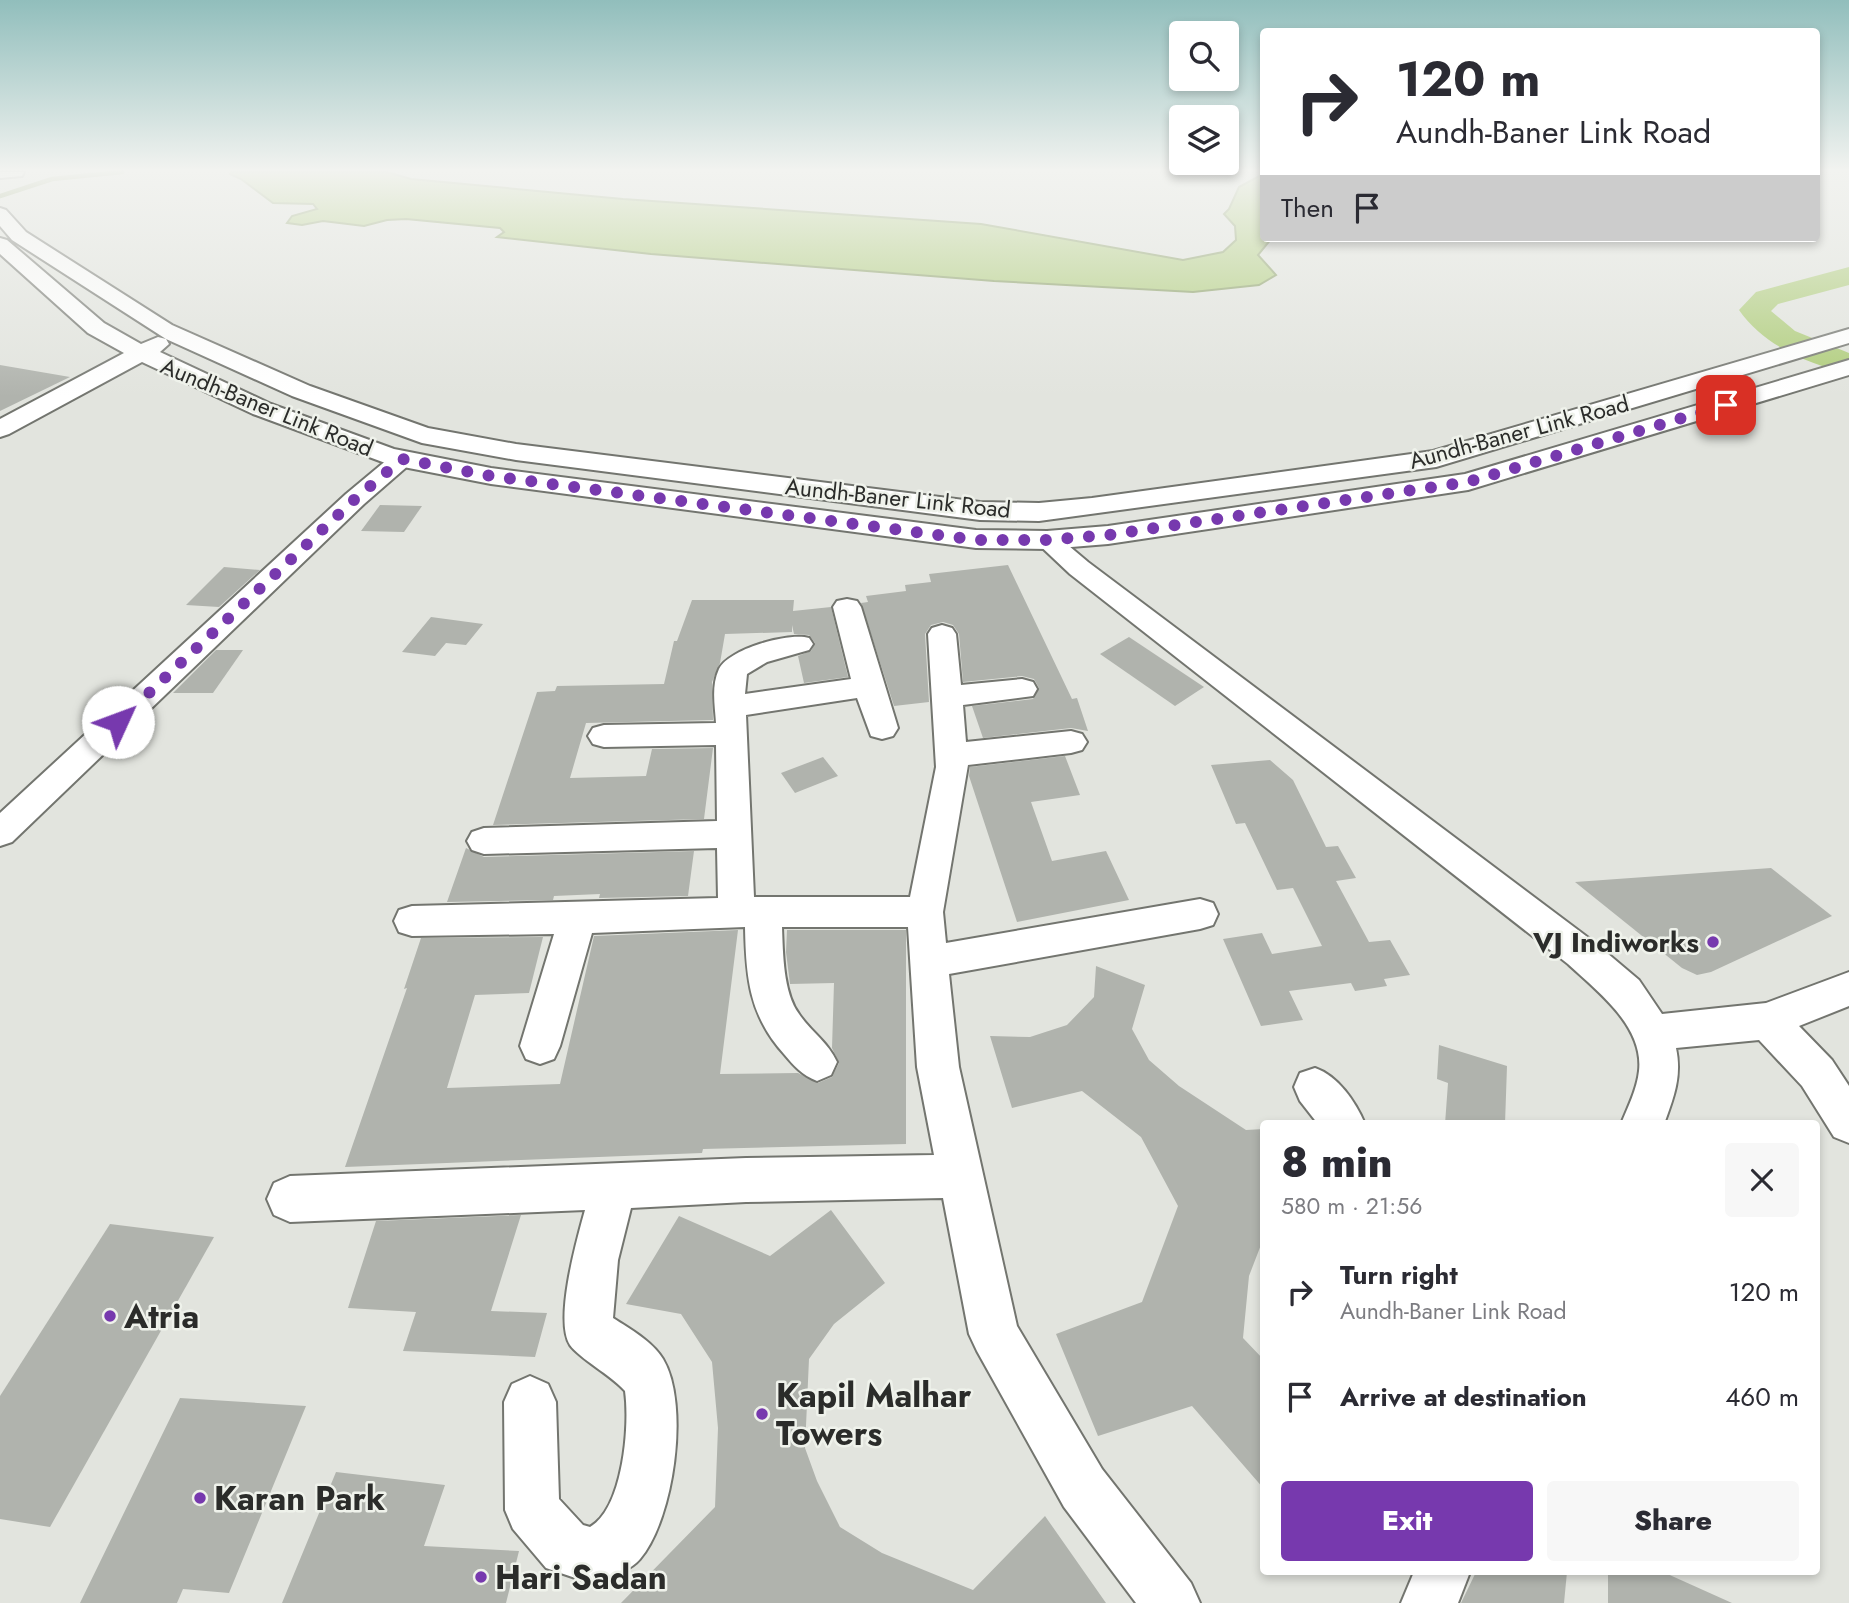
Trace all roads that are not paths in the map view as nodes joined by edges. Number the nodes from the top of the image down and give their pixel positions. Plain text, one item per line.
1 (17, 247) edge
2 (22, 247) edge
3 (174, 335) junction
4 (1849, 336) edge
5 (141, 353) junction
6 (1849, 367) edge
7 (0, 429) edge
8 (402, 459) junction
9 (1043, 526) junction
10 (847, 607) dead end
11 (942, 634) dead end
12 (799, 644) dead end
13 (868, 686) junction
14 (1022, 689) dead end
15 (947, 697) junction
16 (729, 720) junction
17 (882, 728) dead end
18 (604, 736) dead end
19 (1071, 742) dead end
20 (952, 755) junction
21 (0, 833) edge
22 (733, 834) junction
23 (484, 841) dead end
24 (749, 912) junction
25 (925, 912) junction
26 (1200, 914) dead end
27 (589, 918) junction
28 (412, 921) dead end
29 (929, 962) junction
30 (1849, 989) edge
31 (1767, 1020) junction
32 (1652, 1033) junction
33 (540, 1046) dead end
34 (817, 1062) dead end
35 (1315, 1087) dead end
36 (1341, 1120) edge
37 (1644, 1120) edge
38 (1849, 1123) edge
39 (961, 1176) junction
40 (614, 1187) junction
41 (290, 1199) dead end
42 (530, 1402) dead end
43 (1441, 1575) edge
44 (1171, 1603) edge
45 (1430, 1603) edge

1 - 5 main road, Aundh-Baner Link Road
2 - 3 main road, Aundh-Baner Link Road
3 - 5 main road
3 - 9 main road, Aundh-Baner Link Road
4 - 9 main road, Aundh-Baner Link Road
5 - 7 main road
5 - 8 main road, Aundh-Baner Link Road
6 - 9 main road, Aundh-Baner Link Road
8 - 9 main road, Aundh-Baner Link Road
8 - 21 street
9 - 32 street
10 - 13 street
11 - 15 street
12 - 16 street
13 - 16 street
13 - 17 street
14 - 15 street
15 - 20 street
16 - 18 street
16 - 22 street
19 - 20 street
20 - 25 street
22 - 23 street
22 - 24 street
24 - 25 street
24 - 27 street
24 - 34 street
25 - 29 street
26 - 29 street
27 - 28 street
27 - 33 street
29 - 39 street
30 - 31 street
31 - 32 street
31 - 38 street
32 - 37 street
35 - 36 street
39 - 40 street
39 - 44 street
40 - 41 street
40 - 42 street
43 - 45 street

